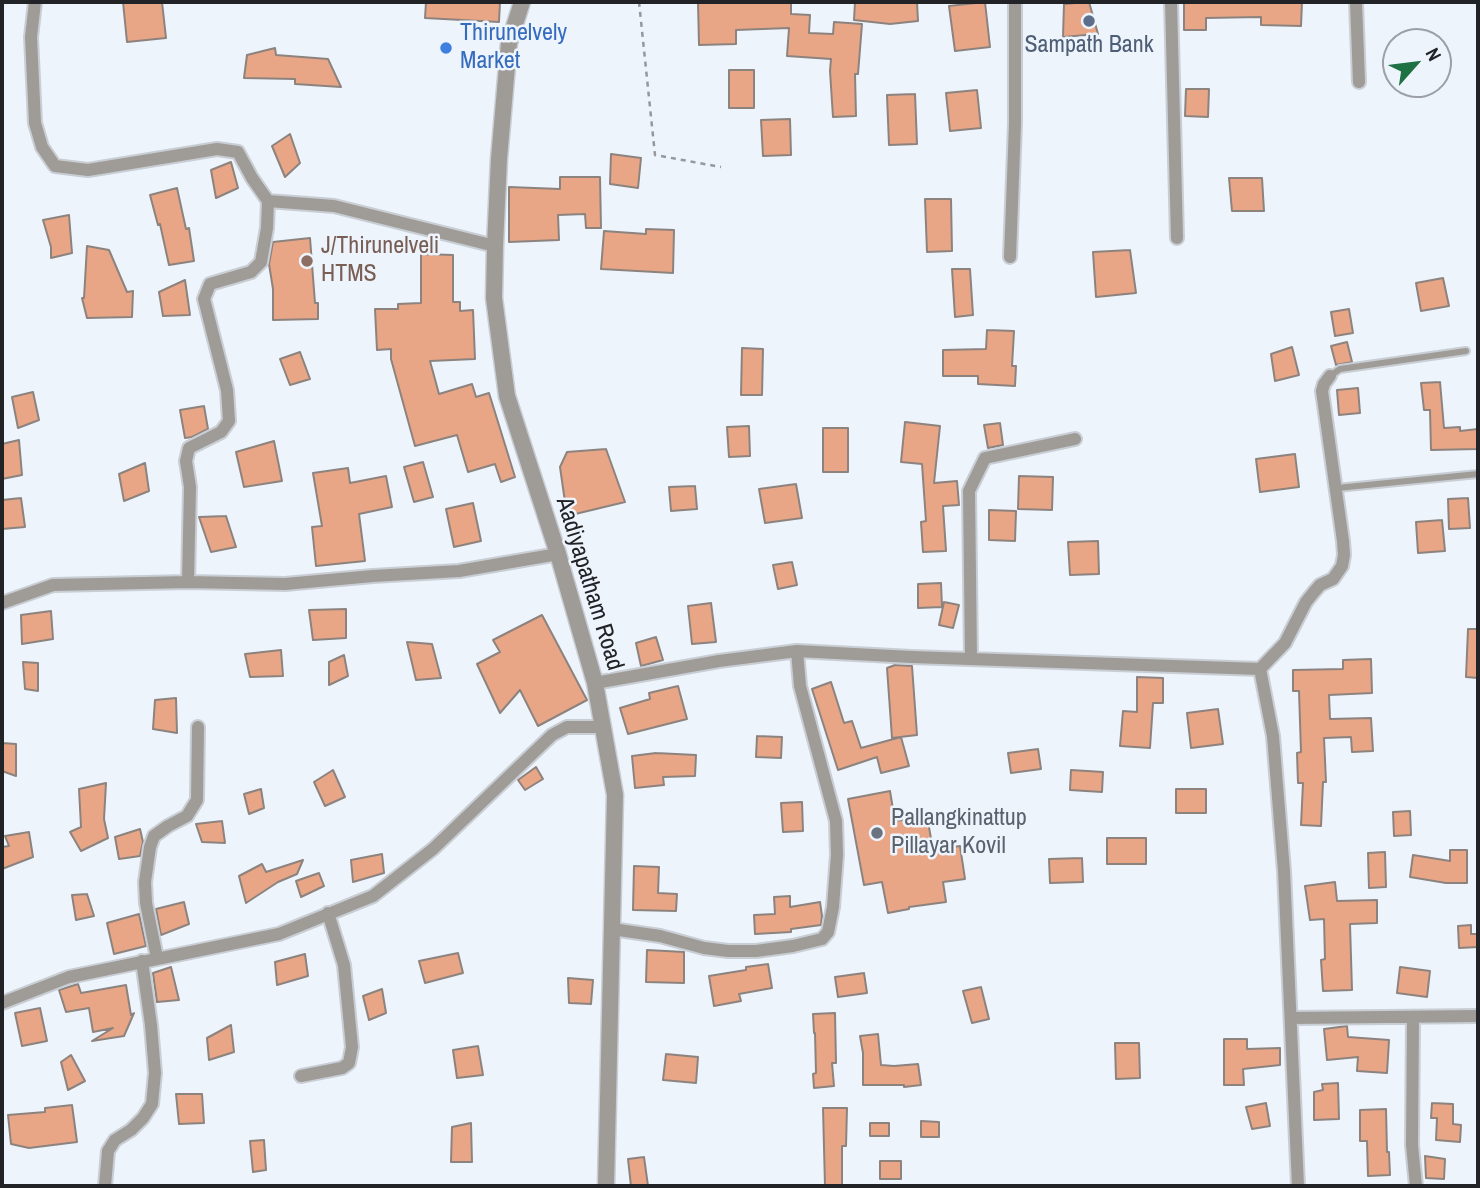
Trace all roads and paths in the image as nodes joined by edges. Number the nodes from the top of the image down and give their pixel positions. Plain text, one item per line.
1 (35, 2) edge
2 (522, 2) edge
3 (639, 2) edge
4 (1015, 2) edge
5 (1171, 2) edge
6 (1356, 2) edge
7 (1359, 82) dead end
8 (722, 167) dead end
9 (268, 201) junction
10 (1177, 238) dead end
11 (495, 246) junction
12 (1010, 257) dead end
13 (1466, 351) dead end
14 (1330, 376) joint
15 (1075, 439) dead end
16 (1478, 474) edge
17 (1335, 488) junction
18 (558, 554) junction
19 (188, 582) junction
20 (2, 603) edge
21 (797, 651) junction
22 (971, 659) junction
23 (1260, 669) junction
24 (595, 683) junction
25 (198, 727) dead end
26 (603, 727) junction
27 (328, 913) junction
28 (612, 929) junction
29 (157, 958) junction
30 (142, 961) junction
31 (2, 1003) edge
32 (1478, 1016) edge
33 (1413, 1017) junction
34 (1290, 1018) junction
35 (301, 1076) dead end
36 (105, 1186) edge
37 (606, 1186) edge
38 (1298, 1186) edge
39 (1416, 1186) edge

1 - 9 street
2 - 11 street, Aadiyapatham Road
3 - 8 path
4 - 12 street
5 - 10 street
6 - 7 street
9 - 11 street
9 - 19 street
11 - 18 street, Aadiyapatham Road
13 - 14 lane
14 - 17 street
15 - 22 street
16 - 17 lane
17 - 23 street
18 - 19 street
18 - 24 street, Aadiyapatham Road
19 - 20 street
21 - 22 street
21 - 24 street
21 - 28 street
22 - 23 street
23 - 34 street
24 - 26 street, Aadiyapatham Road
25 - 29 street
26 - 27 street
26 - 28 street, Aadiyapatham Road
27 - 29 street
27 - 35 street
28 - 37 street, Aadiyapatham Road
29 - 30 street
30 - 31 street
30 - 36 street
32 - 33 street
33 - 34 street
33 - 39 street
34 - 38 street

